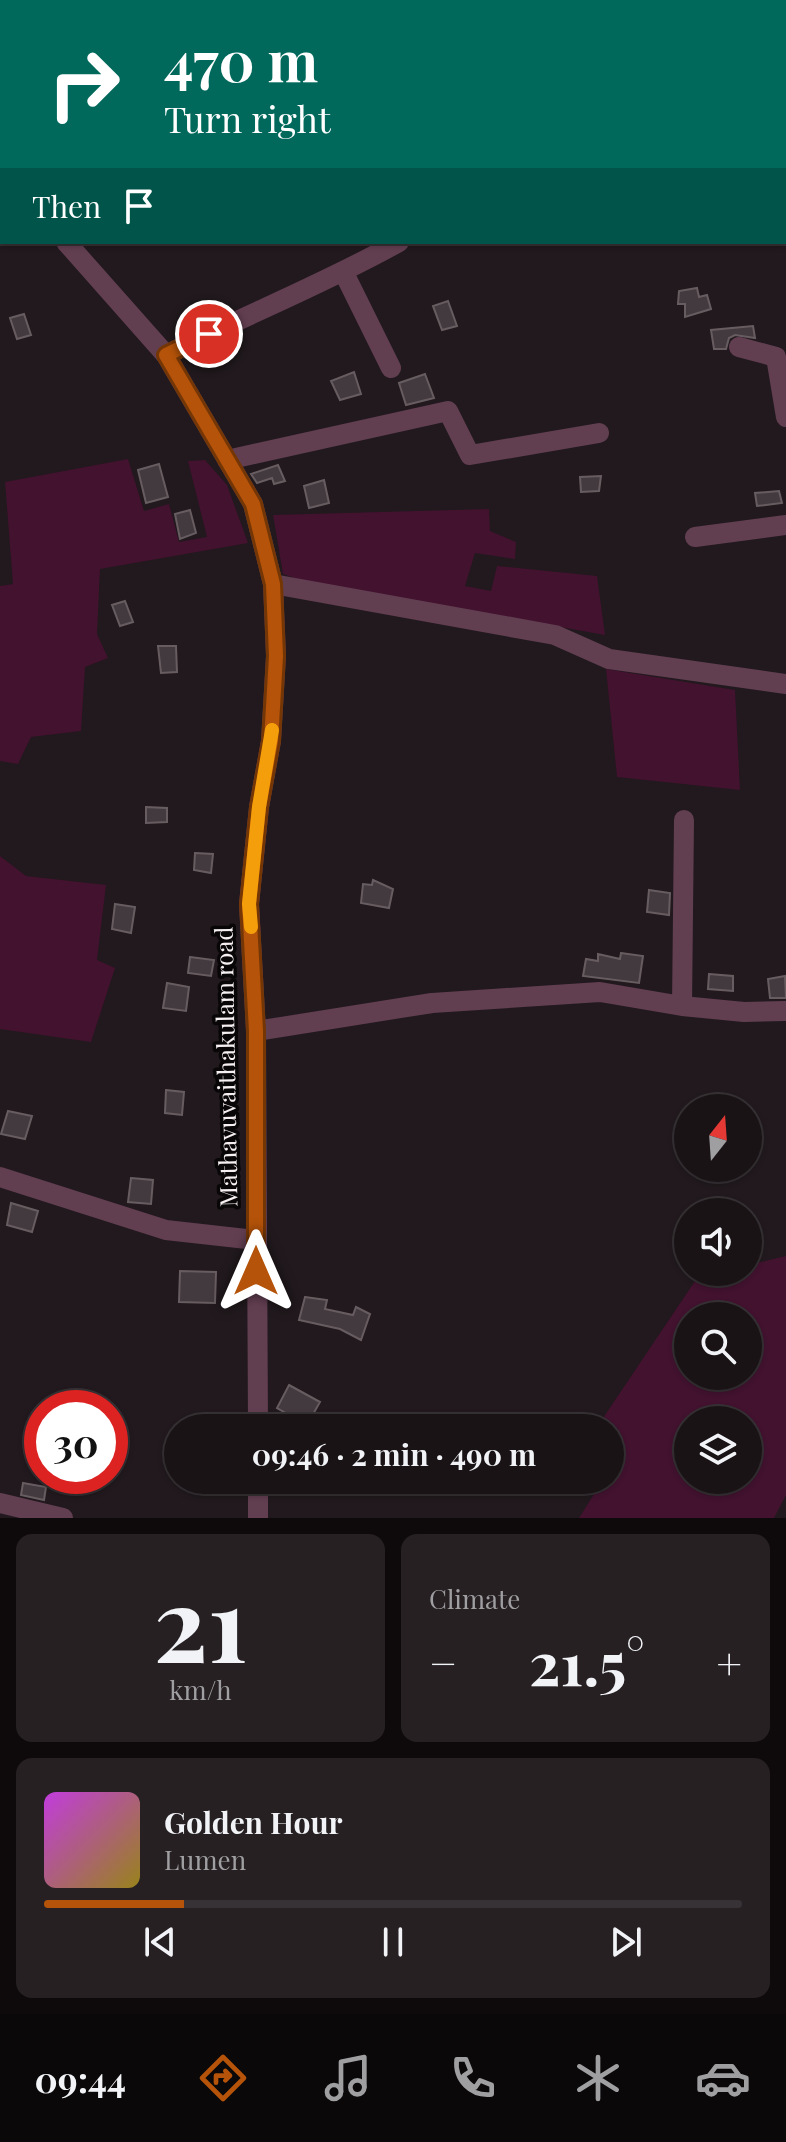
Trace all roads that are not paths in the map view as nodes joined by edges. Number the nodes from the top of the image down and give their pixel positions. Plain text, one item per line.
1 (68, 244) edge
2 (395, 244) edge
3 (344, 273) junction
4 (739, 347) dead end
5 (166, 355) junction
6 (391, 368) dead end
7 (786, 417) edge
8 (599, 433) dead end
9 (227, 460) junction
10 (786, 525) edge
11 (695, 537) dead end
12 (273, 584) junction
13 (786, 684) edge
14 (684, 820) dead end
15 (682, 1006) junction
16 (786, 1011) edge
17 (256, 1031) junction
18 (0, 1177) edge
19 (256, 1240) junction
20 (258, 1414) edge
21 (258, 1494) edge
22 (0, 1503) edge
23 (63, 1518) edge
24 (258, 1518) edge

1 - 5 street, Mathavuvaithakulam road
2 - 3 street
3 - 5 street
3 - 6 street
4 - 7 street
5 - 9 street, Mathavuvaithakulam road
8 - 9 street
9 - 12 street, Mathavuvaithakulam road
10 - 11 street
12 - 13 street
12 - 17 street, Mathavuvaithakulam road
14 - 15 street
15 - 16 street
15 - 17 street
17 - 19 street, Mathavuvaithakulam road
18 - 19 street
19 - 20 street, Mathavuvaithakulam road
21 - 24 street
22 - 23 street

